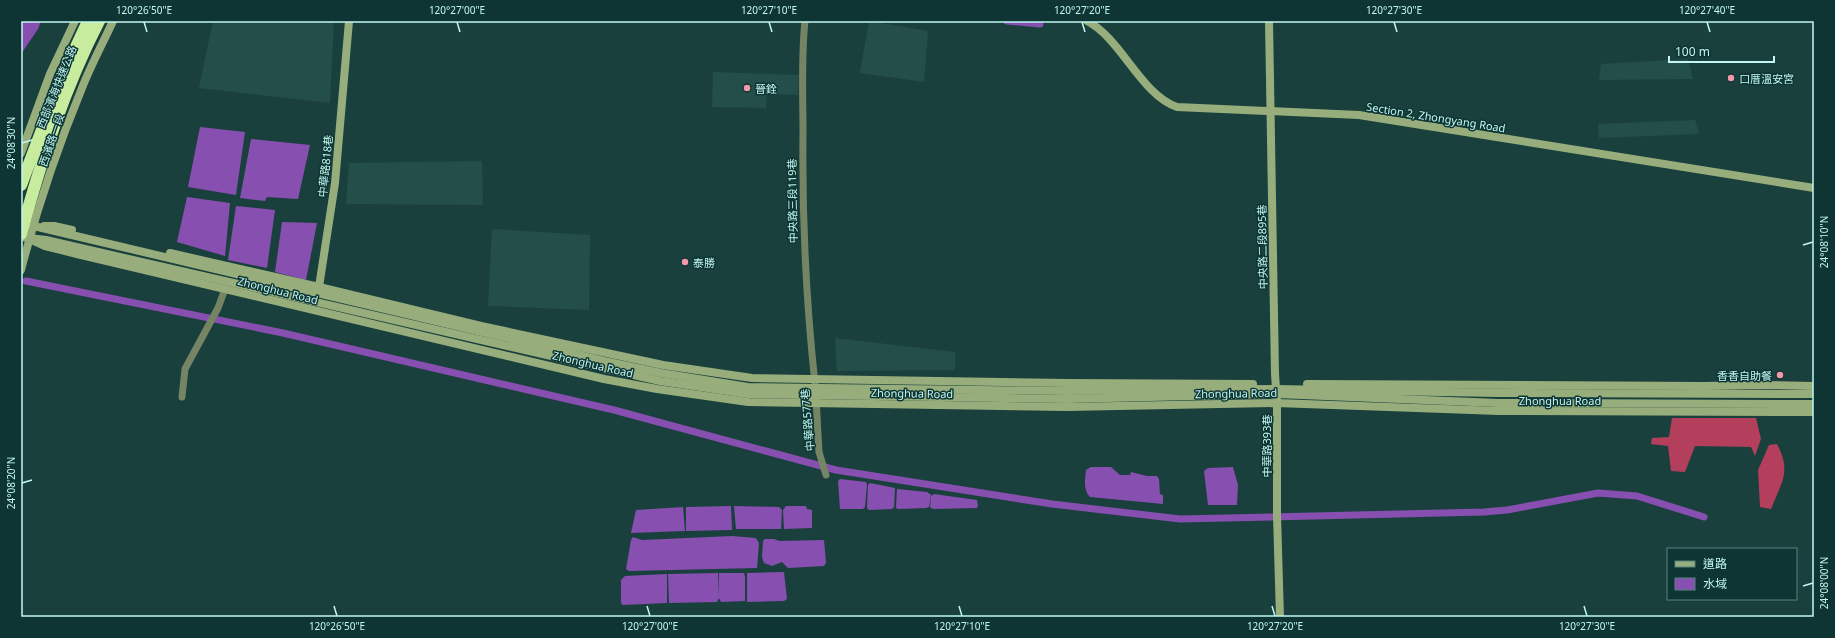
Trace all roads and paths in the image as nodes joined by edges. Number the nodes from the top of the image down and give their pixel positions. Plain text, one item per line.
1 (75, 21) edge
2 (88, 21) edge
3 (99, 21) edge
4 (113, 21) edge
5 (349, 21) edge
6 (805, 21) edge
7 (1087, 21) edge
8 (1269, 21) edge
9 (87, 34) junction
10 (1271, 111) junction
11 (21, 153) edge
12 (21, 185) edge
13 (1814, 188) edge
14 (21, 223) edge
15 (33, 226) junction
16 (24, 237) edge
17 (21, 270) edge
18 (224, 289) junction
19 (314, 293) junction
20 (305, 308) junction
21 (1814, 386) edge
22 (816, 391) junction
23 (1277, 392) junction
24 (1814, 394) edge
25 (182, 397) dead end
26 (1814, 404) edge
27 (1814, 412) edge
28 (826, 475) dead end
29 (1280, 617) edge

1 - 11 main road, 西濱路一段
2 - 9 highway, 西部濱海快速公路
3 - 9 highway, 西部濱海快速公路
4 - 15 main road, 西濱路一段
5 - 19 main road, 中華路818巷
6 - 22 street, 中央路三段119巷
7 - 10 main road, Section 2, Zhongyang Road
8 - 10 main road, 中央路二段895巷
9 - 12 highway, 西部濱海快速公路
9 - 16 highway, 西部濱海快速公路
10 - 13 main road, Section 2, Zhongyang Road
10 - 23 main road, 中央路二段895巷
14 - 15 main road, Zhonghua Road
15 - 16 main road, 西濱路一段
15 - 19 main road, Zhonghua Road
16 - 17 main road, 西濱路一段
16 - 18 main road, Zhonghua Road
16 - 19 main road, Zhonghua Road
18 - 20 main road, Zhonghua Road
18 - 25 street
19 - 20 main road, 中華路818巷
19 - 22 main road, Zhonghua Road
19 - 22 main road, Zhonghua Road
20 - 22 main road, Zhonghua Road
21 - 23 main road, Zhonghua Road
22 - 23 main road, Zhonghua Road
22 - 23 main road, Zhonghua Road
22 - 28 street, 中華路577巷
23 - 24 main road, Zhonghua Road
23 - 26 main road, Zhonghua Road
23 - 27 main road, Zhonghua Road
23 - 29 main road, 中華路393巷

